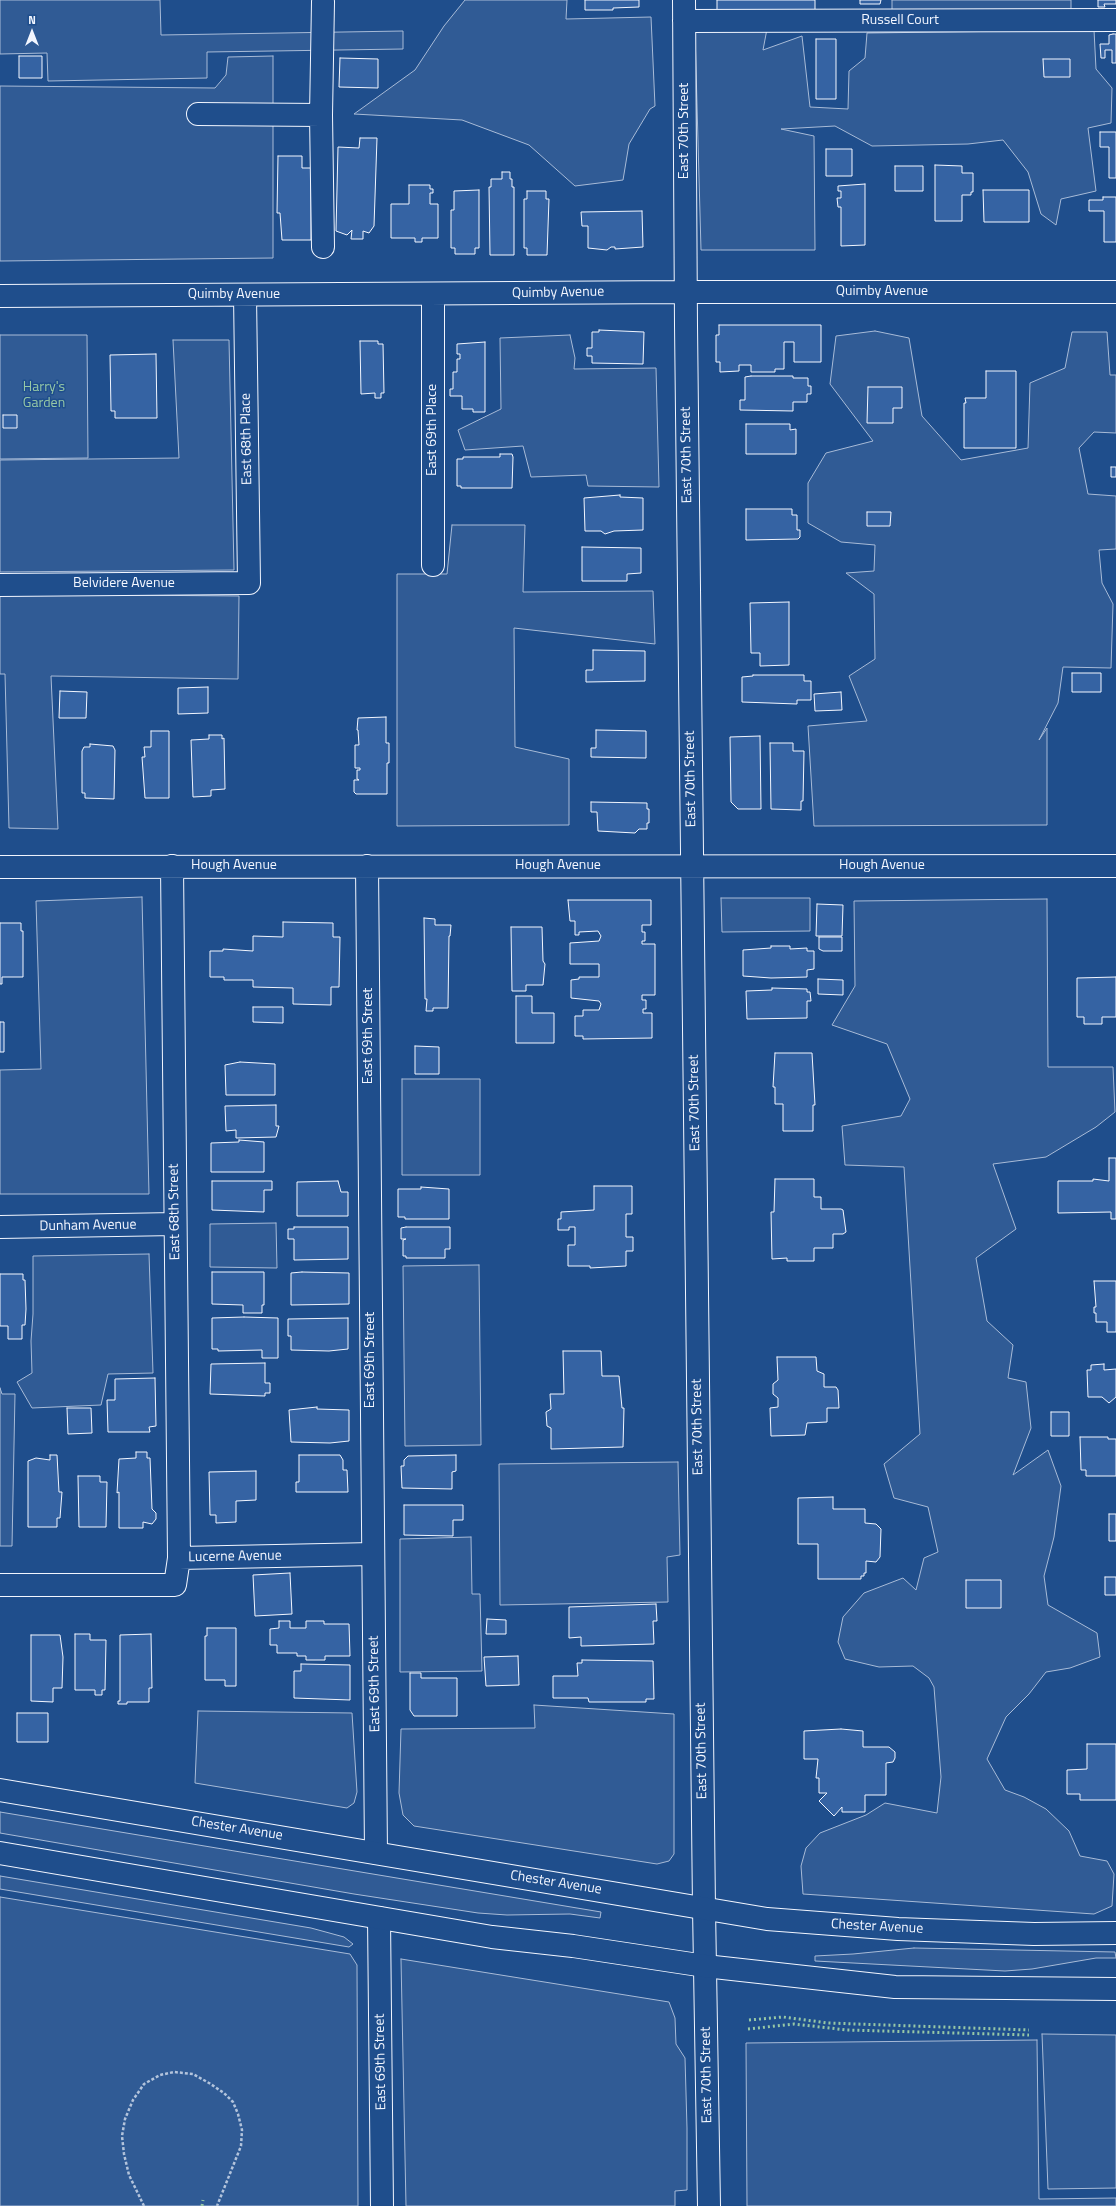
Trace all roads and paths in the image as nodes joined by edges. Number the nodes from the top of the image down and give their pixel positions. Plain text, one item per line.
1 (323, 2) dead end
2 (684, 11) edge
3 (1116, 20) edge
4 (198, 114) dead end
5 (321, 115) junction
6 (323, 247) dead end
7 (685, 292) junction
8 (1116, 292) edge
9 (433, 294) junction
10 (245, 295) junction
11 (0, 296) edge
12 (433, 565) dead end
13 (248, 583) joint
14 (0, 585) edge
15 (172, 866) junction
16 (367, 866) junction
17 (692, 866) junction
18 (1116, 866) edge
19 (0, 867) edge
20 (175, 1224) junction
21 (0, 1227) edge
22 (373, 1554) junction
23 (179, 1558) junction
24 (0, 1585) edge
25 (0, 1790) edge
26 (0, 1853) edge
27 (376, 1853) junction
28 (704, 1908) junction
29 (379, 1918) junction
30 (1116, 1933) edge
31 (705, 1966) junction
32 (1116, 1989) edge
33 (144, 2206) edge
34 (217, 2206) edge
35 (382, 2206) edge
36 (709, 2206) edge

1 - 5 street
2 - 3 street, Russell Court
2 - 7 street, East 70th Street
4 - 5 street
5 - 6 street
7 - 8 street, Quimby Avenue
7 - 9 street, Quimby Avenue
7 - 17 street, East 70th Street
9 - 10 street, Quimby Avenue
9 - 12 street, East 69th Place
10 - 11 street, Quimby Avenue
10 - 13 street, East 68th Place
13 - 14 street, Belvidere Avenue
15 - 16 street, Hough Avenue
15 - 19 street, Hough Avenue
15 - 20 street, East 68th Street
16 - 17 street, Hough Avenue
16 - 22 street, East 69th Street
17 - 18 street, Hough Avenue
17 - 28 street, East 70th Street
20 - 21 street, Dunham Avenue
20 - 23 street, East 68th Street
22 - 23 street, Lucerne Avenue
22 - 27 street, East 69th Street
23 - 24 street, Lucerne Avenue
25 - 27 street, Chester Avenue
26 - 29 street
27 - 28 street, Chester Avenue
28 - 30 street, Chester Avenue
28 - 31 street, East 70th Street
29 - 31 street
29 - 35 street, East 69th Street
31 - 32 street
31 - 36 street, East 70th Street
33 - 34 path

